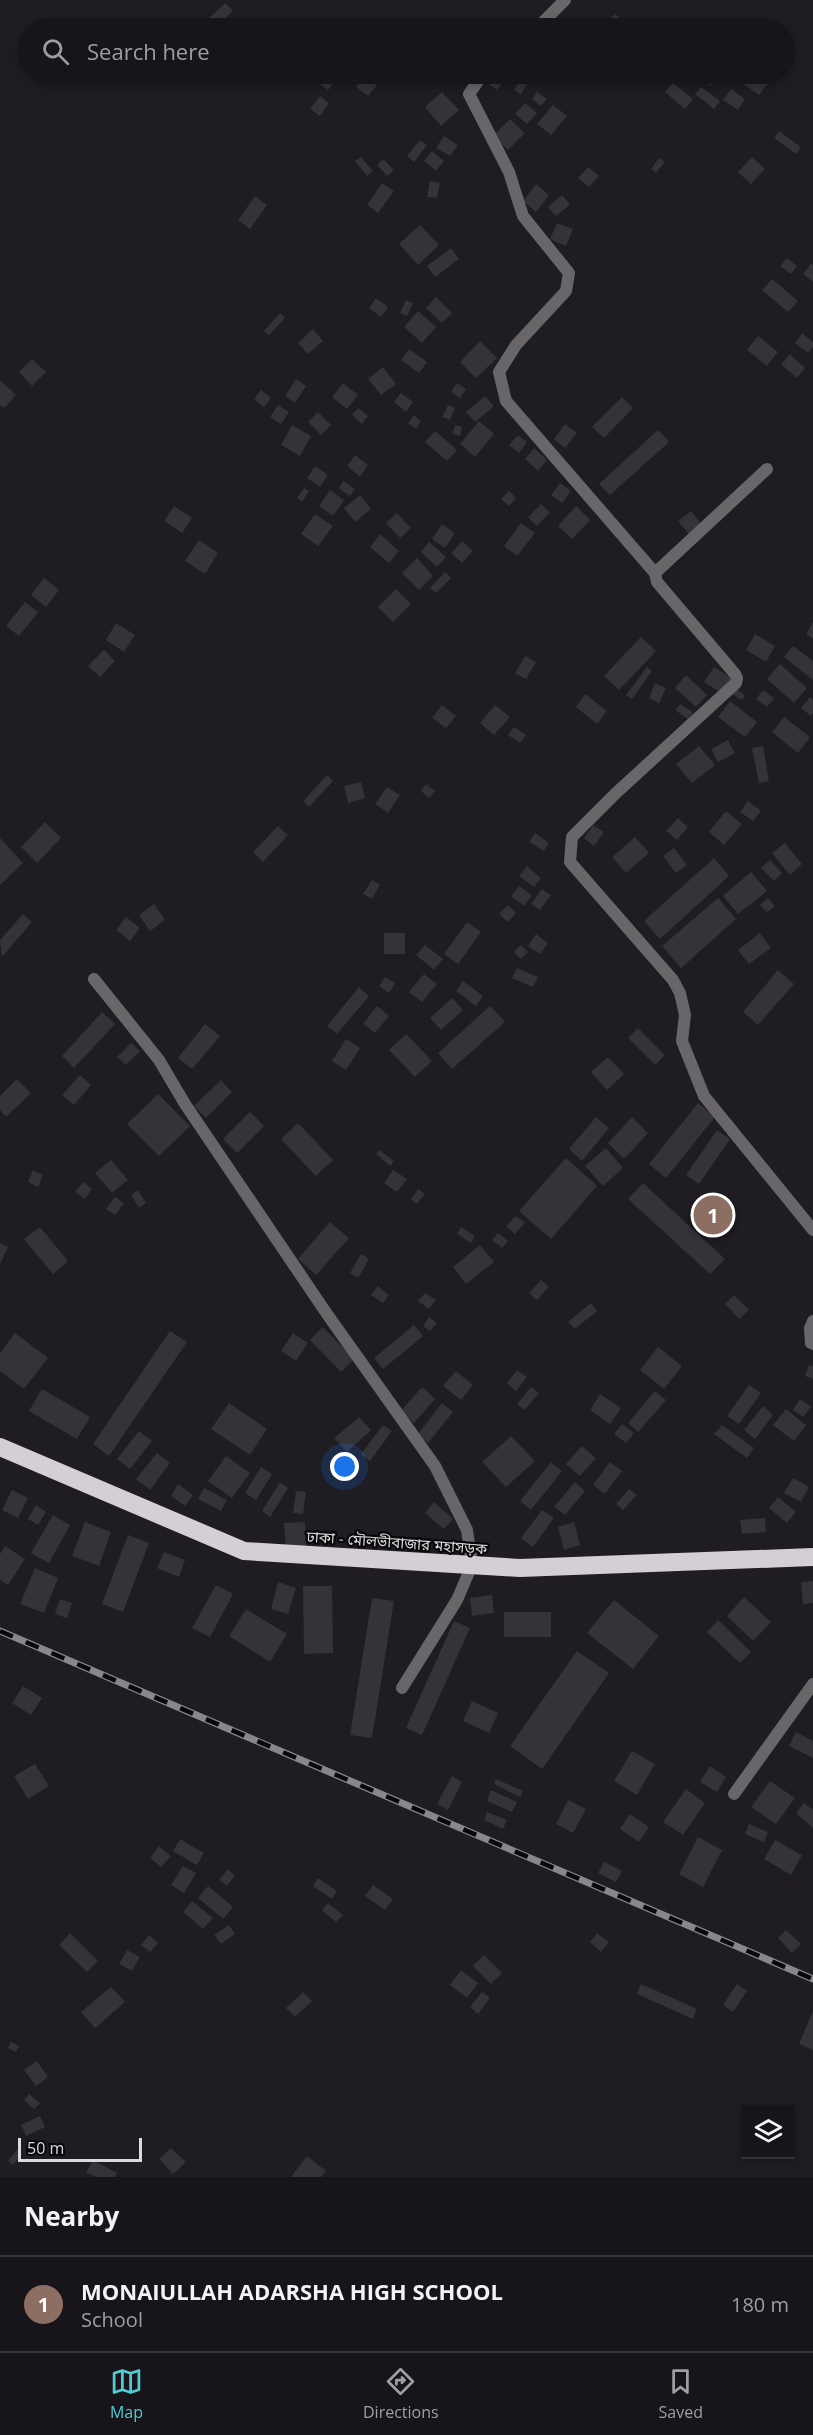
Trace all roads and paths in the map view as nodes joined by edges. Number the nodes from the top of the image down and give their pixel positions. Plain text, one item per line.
1 (565, 0) edge
2 (547, 18) edge
3 (476, 84) edge
4 (767, 469) dead end
5 (655, 573) junction
6 (94, 979) dead end
7 (813, 1230) edge
8 (813, 1321) edge
9 (813, 1344) edge
10 (0, 1447) edge
11 (813, 1557) edge
12 (472, 1565) junction
13 (813, 1684) edge
14 (402, 1688) dead end
15 (734, 1794) dead end

1 - 2 street
3 - 5 street
4 - 5 street
5 - 7 street
6 - 12 street
8 - 9 street
10 - 12 highway, ঢাকা - মৌলভীবাজার মহাসড়ক
11 - 12 highway, ঢাকা - মৌলভীবাজার মহাসড়ক
12 - 14 street
13 - 15 street

